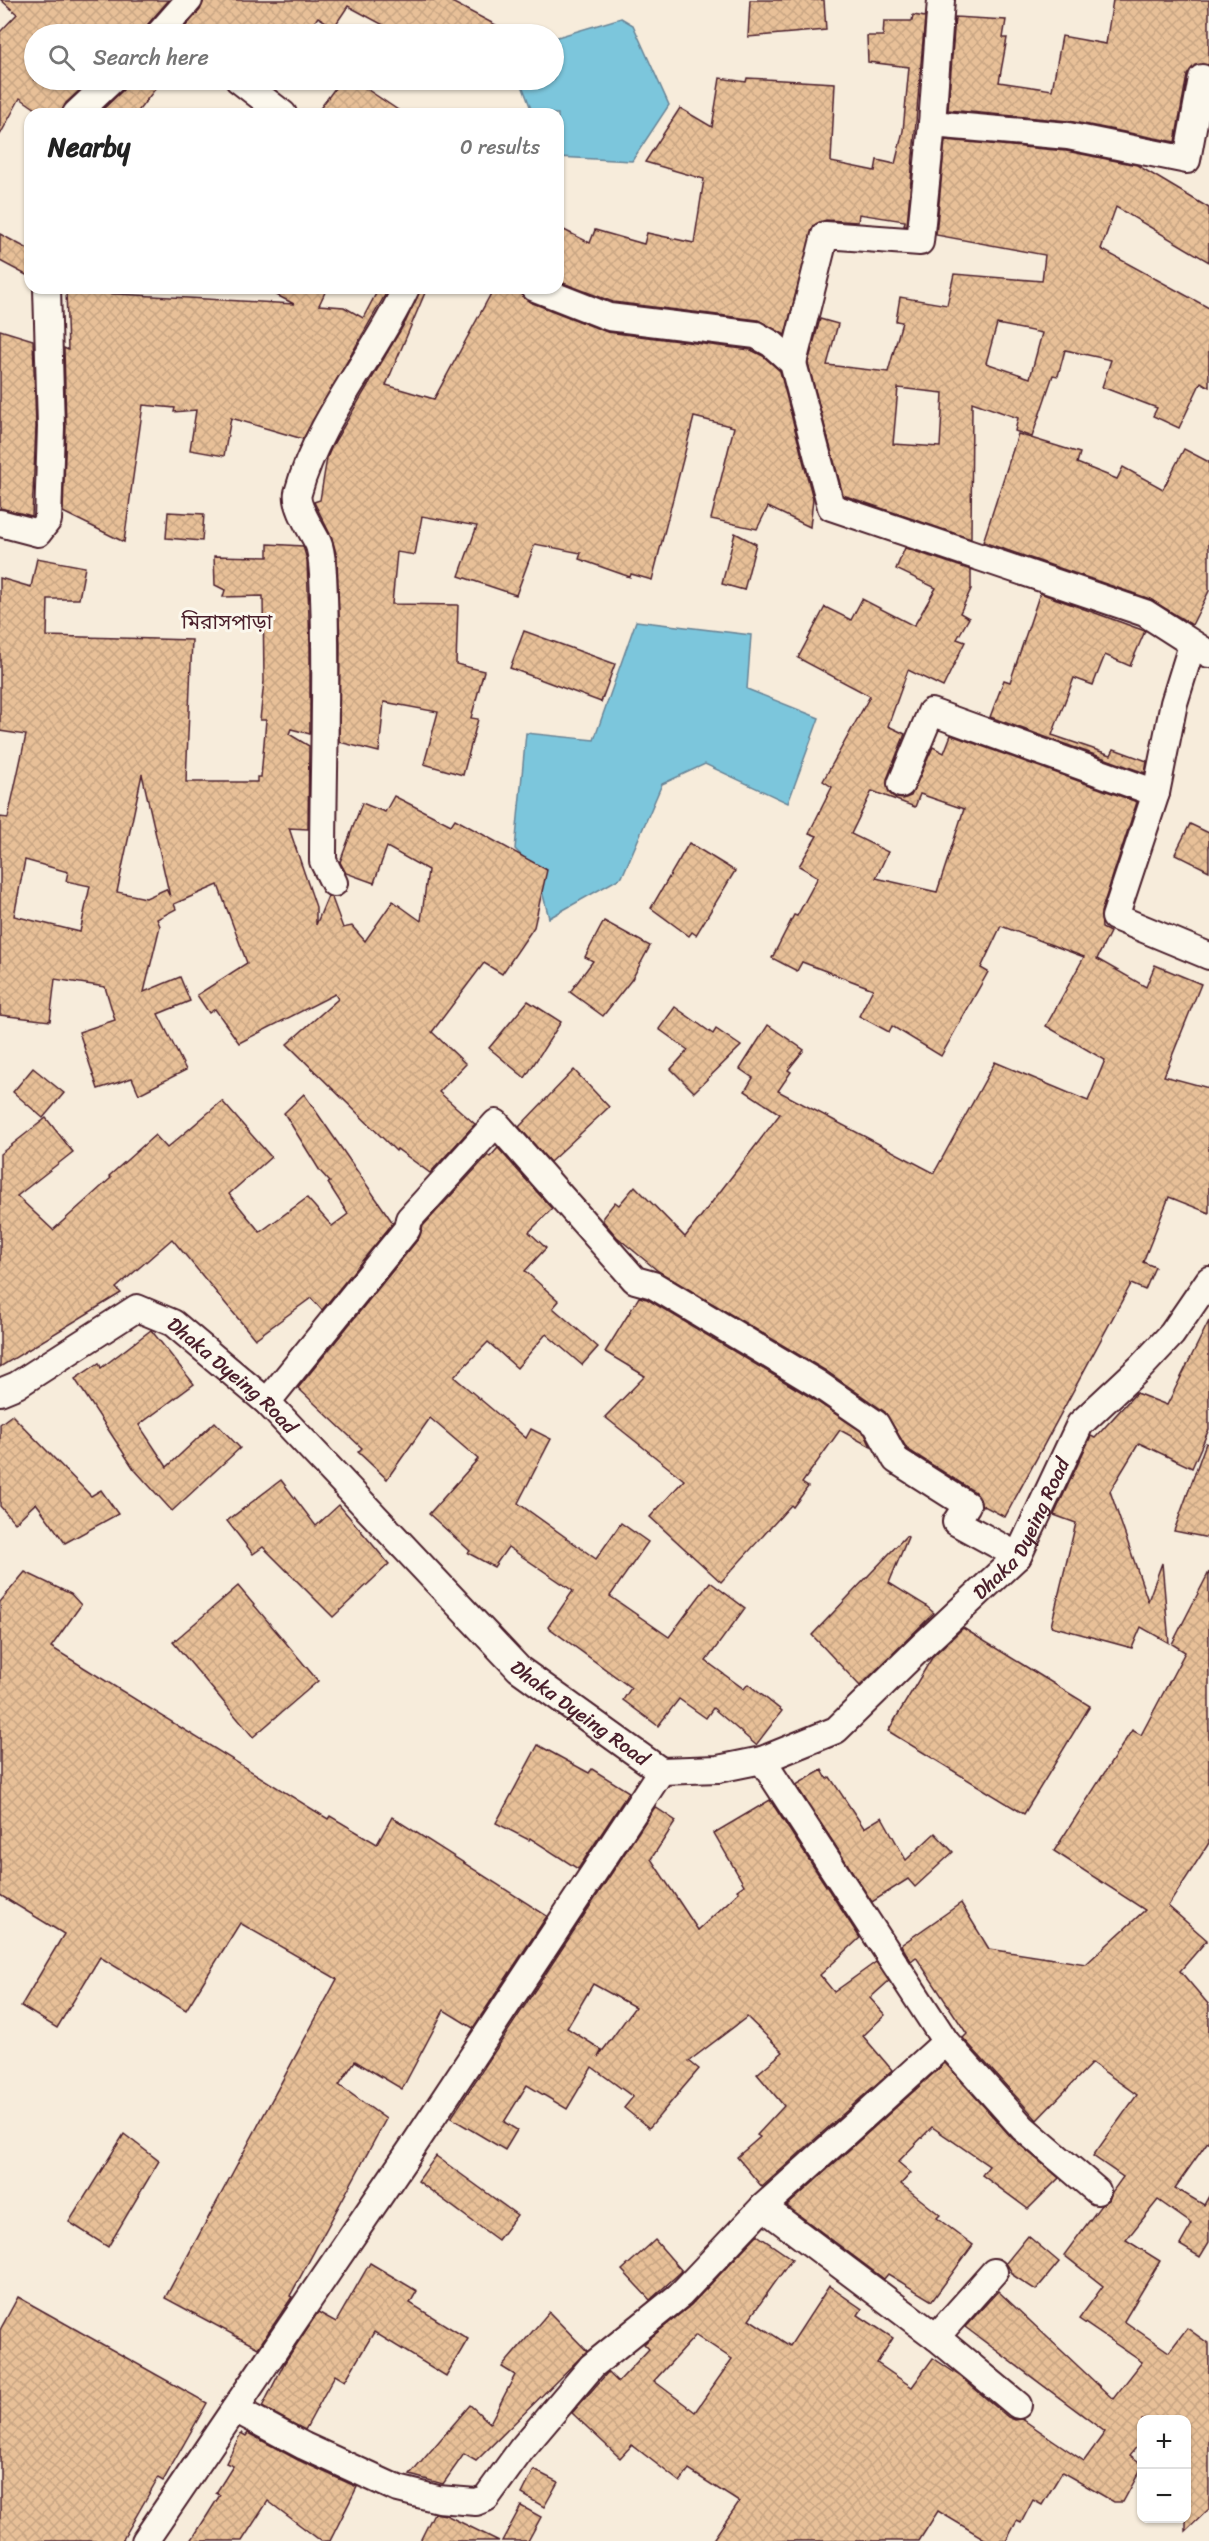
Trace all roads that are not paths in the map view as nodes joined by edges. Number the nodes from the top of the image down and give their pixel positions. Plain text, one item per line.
1 (189, 0) edge
2 (941, 0) edge
3 (174, 24) edge
4 (1209, 82) edge
5 (101, 90) edge
6 (251, 90) edge
7 (82, 108) edge
8 (275, 108) edge
9 (932, 124) junction
10 (47, 294) edge
11 (403, 294) edge
12 (550, 294) edge
13 (793, 363) junction
14 (0, 523) edge
15 (1201, 650) edge
16 (901, 783) dead end
17 (1156, 793) junction
18 (334, 883) dead end
19 (1209, 956) edge
20 (1209, 1280) edge
21 (0, 1392) edge
22 (267, 1402) junction
23 (1018, 1556) junction
24 (762, 1760) junction
25 (661, 1771) junction
26 (946, 2042) junction
27 (1097, 2191) dead end
28 (763, 2207) junction
29 (994, 2272) dead end
30 (936, 2337) junction
31 (1018, 2405) dead end
32 (235, 2409) junction
33 (145, 2541) edge

1 - 3 street
2 - 9 street
4 - 9 street
5 - 7 street
6 - 8 street
9 - 13 street
10 - 14 street
11 - 18 street
12 - 13 street
13 - 15 street
15 - 17 street
16 - 17 street
17 - 19 street
20 - 23 street, Dhaka Dyeing Road
21 - 22 street, Dhaka Dyeing Road
22 - 23 street
22 - 25 street, Dhaka Dyeing Road
23 - 24 street, Dhaka Dyeing Road
24 - 25 street, Dhaka Dyeing Road
24 - 26 street
25 - 32 street
26 - 27 street
26 - 28 street
28 - 30 street
28 - 32 street
29 - 30 street
30 - 31 street
32 - 33 street

